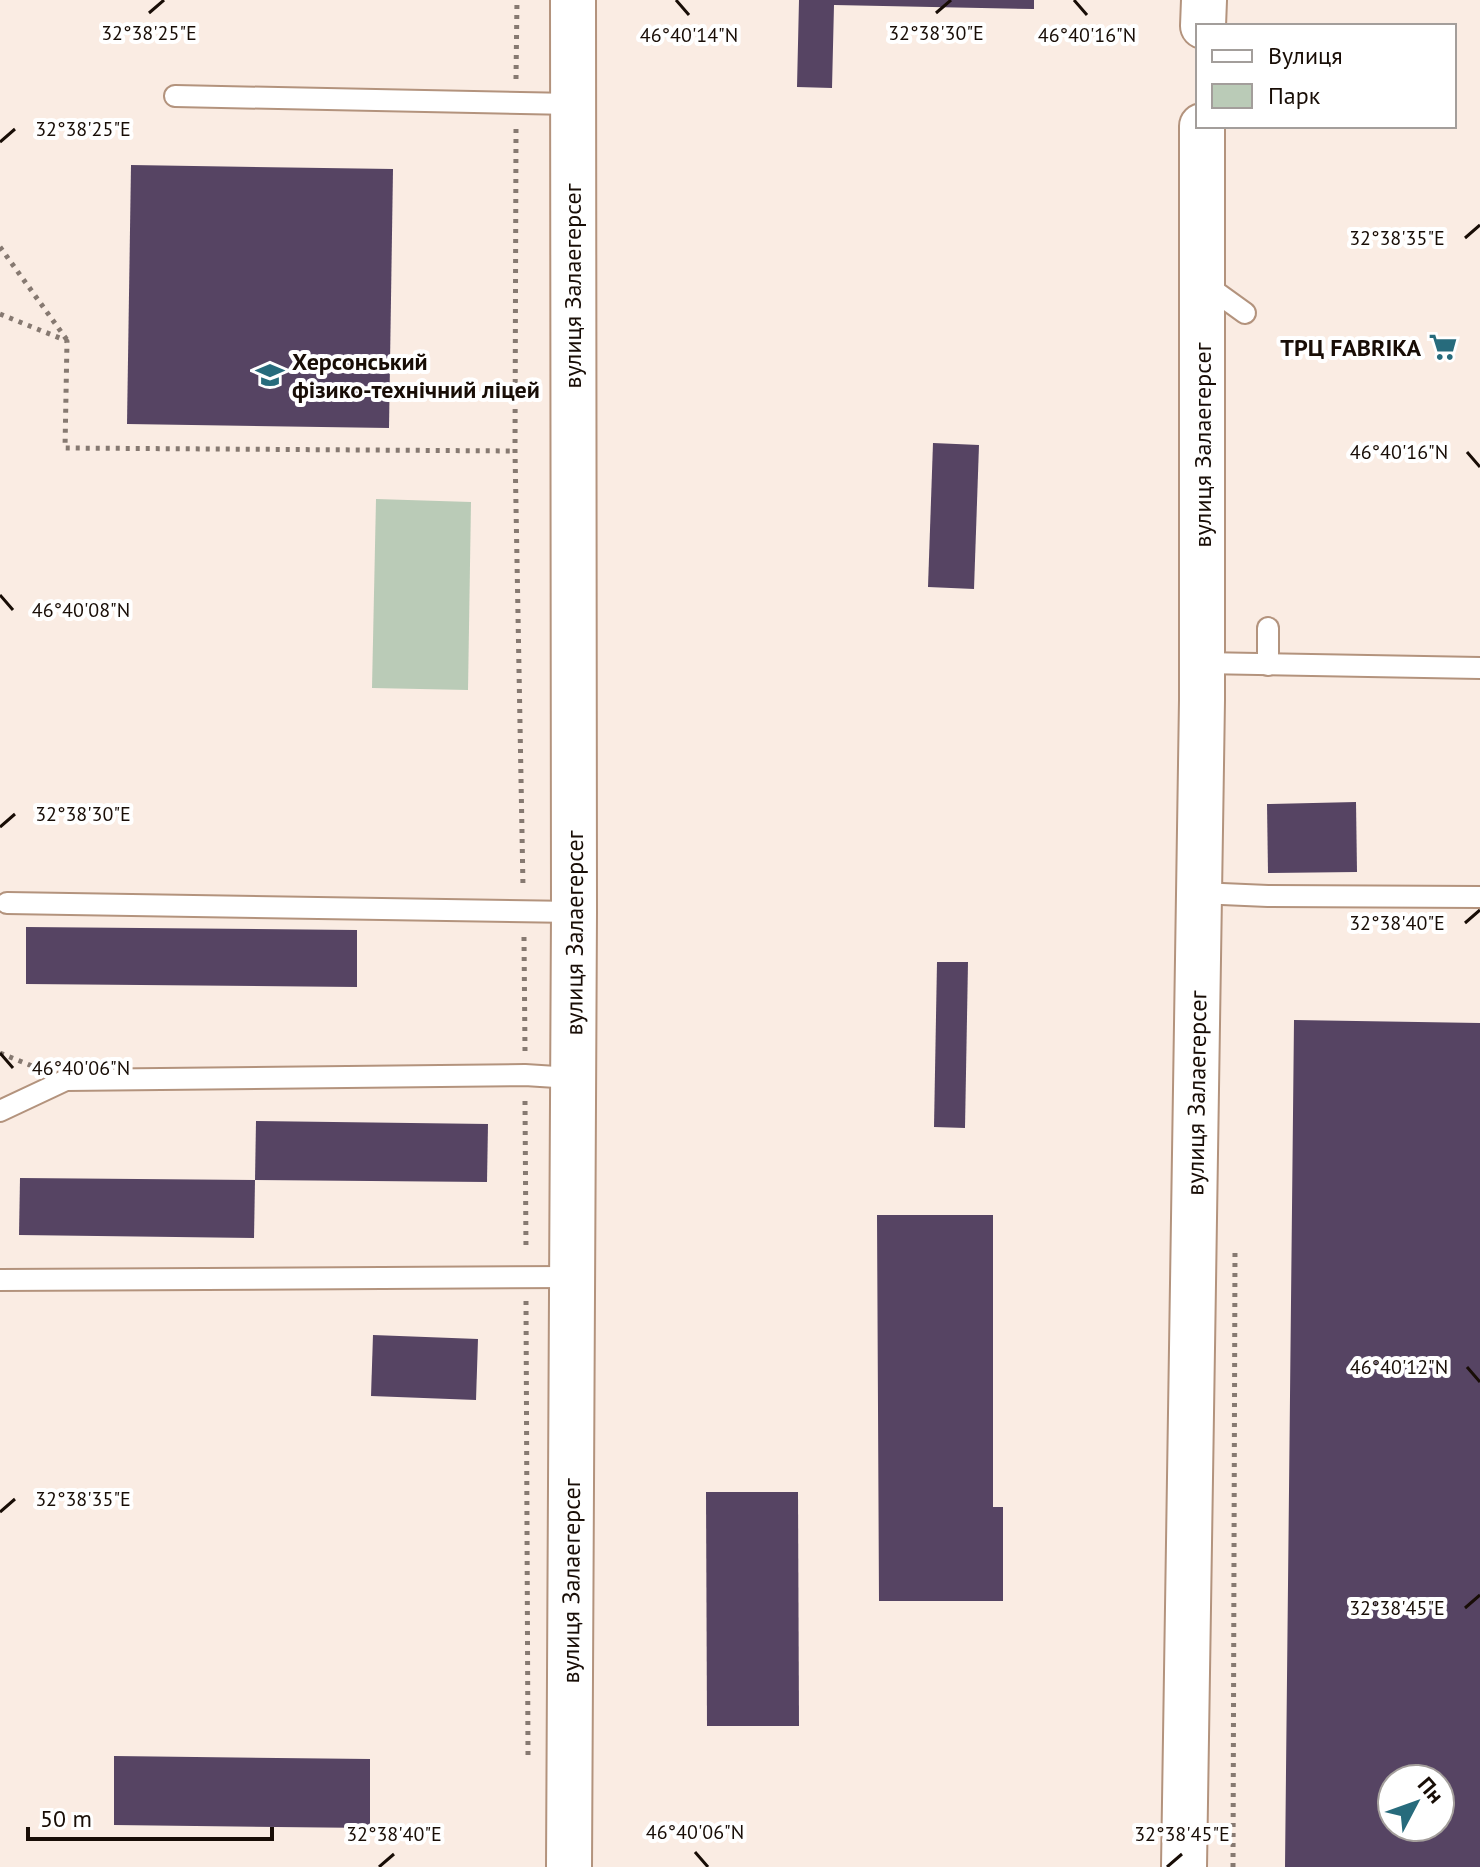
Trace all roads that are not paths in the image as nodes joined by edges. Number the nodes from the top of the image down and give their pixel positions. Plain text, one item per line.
1 (573, 0) edge
2 (1204, 0) edge
3 (1203, 24) edge
4 (175, 96) dead end
5 (572, 104) junction
6 (1202, 128) edge
7 (1202, 282) junction
8 (1245, 313) dead end
9 (1268, 628) dead end
10 (1202, 663) junction
11 (1268, 665) junction
12 (1480, 668) edge
13 (1199, 893) junction
14 (1480, 897) edge
15 (7, 903) dead end
16 (574, 912) junction
17 (572, 1078) junction
18 (0, 1111) edge
19 (572, 1277) junction
20 (0, 1280) edge
21 (569, 1867) edge
22 (1184, 1867) edge

1 - 5 main road, вулиця Залаегерсег
2 - 3 main road
4 - 5 lane
5 - 16 main road, вулиця Залаегерсег
6 - 7 main road, вулиця Залаегерсег
7 - 8 lane
7 - 10 main road, вулиця Залаегерсег
9 - 11 lane
10 - 11 lane
10 - 13 main road, вулиця Залаегерсег
11 - 12 lane
13 - 14 lane
13 - 22 main road, вулиця Залаегерсег
15 - 16 lane
16 - 17 main road, вулиця Залаегерсег
17 - 18 lane
17 - 19 main road, вулиця Залаегерсег
19 - 20 lane
19 - 21 main road, вулиця Залаегерсег

